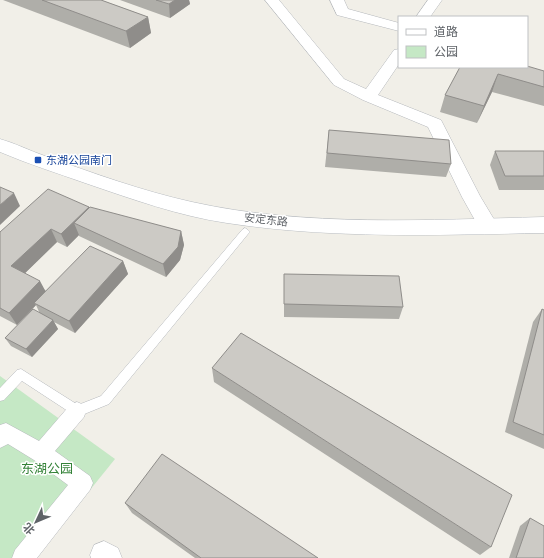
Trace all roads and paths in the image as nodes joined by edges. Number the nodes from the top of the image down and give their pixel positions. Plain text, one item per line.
1 (272, 0) edge
2 (337, 0) edge
3 (435, 0) edge
4 (424, 16) edge
5 (398, 27) edge
6 (398, 54) edge
7 (369, 97) junction
8 (0, 145) edge
9 (0, 160) edge
10 (544, 225) edge
11 (488, 226) junction
12 (245, 232) junction
13 (544, 239) edge
14 (0, 396) edge
15 (77, 411) junction
16 (0, 439) edge
17 (41, 453) junction
18 (23, 558) edge

1 - 7 street
2 - 5 street
3 - 4 street
6 - 7 street
7 - 11 street
8 - 11 main road, 安定东路
9 - 12 main road, 安定东路
10 - 11 main road, 安定东路
12 - 13 main road, 安定东路
12 - 15 lane
14 - 15 lane
15 - 17 street
16 - 17 street
17 - 18 street

